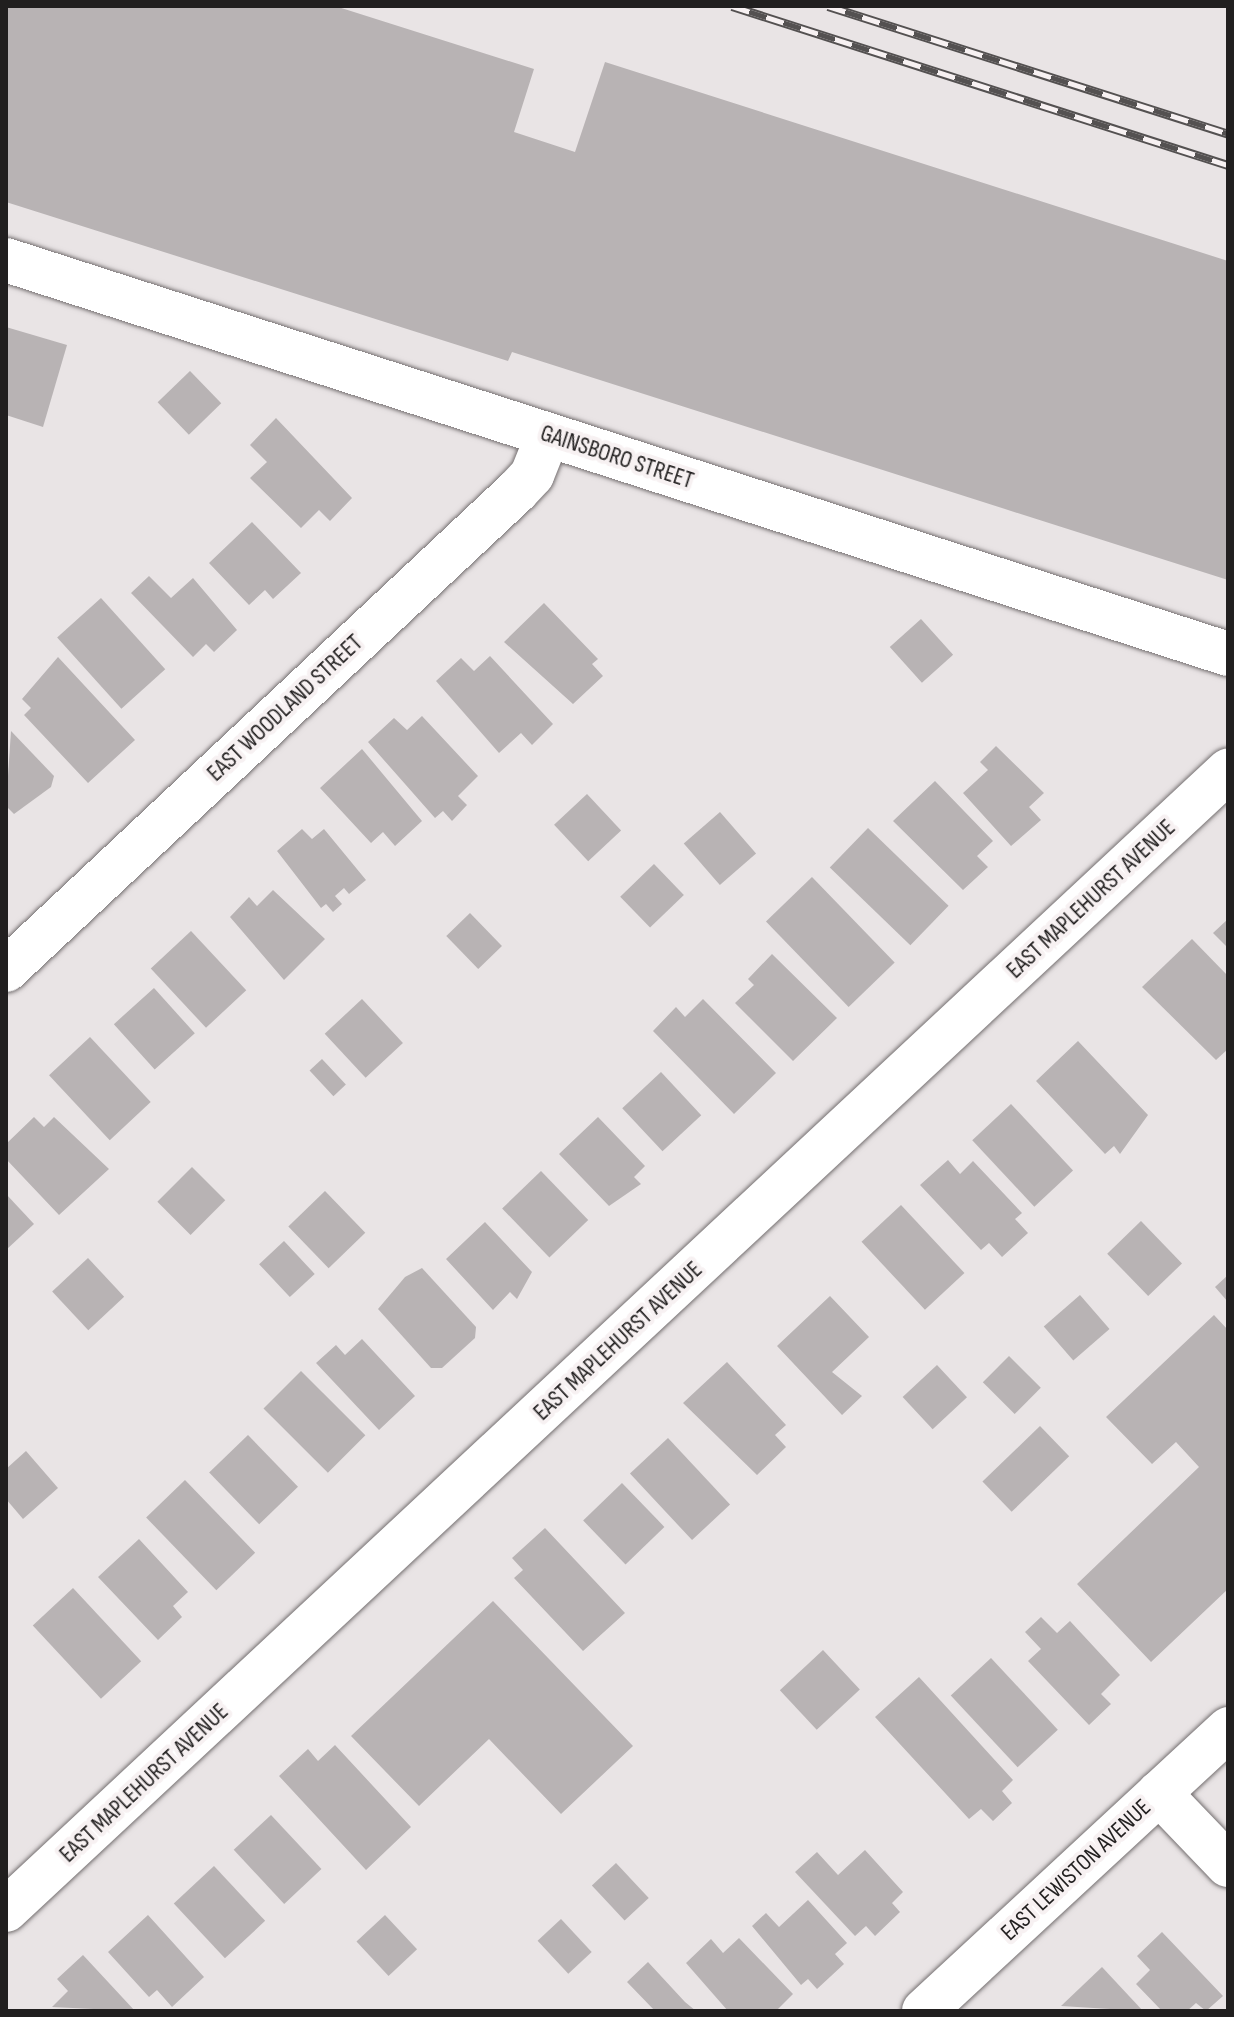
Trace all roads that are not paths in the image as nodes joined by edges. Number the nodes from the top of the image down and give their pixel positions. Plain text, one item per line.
1 (6, 260) edge
2 (548, 435) junction
3 (1228, 654) edge
4 (1228, 771) edge
5 (6, 970) edge
6 (1228, 1729) edge
7 (1159, 1793) junction
8 (1228, 1865) edge
9 (6, 1910) edge
10 (924, 2011) edge

1 - 2 street, GAINSBORO STREET
2 - 3 street, GAINSBORO STREET
2 - 5 street, EAST WOODLAND STREET
4 - 9 street, EAST MAPLEHURST AVENUE
6 - 7 street, EAST LEWISTON AVENUE
7 - 8 street
7 - 10 street, EAST LEWISTON AVENUE

